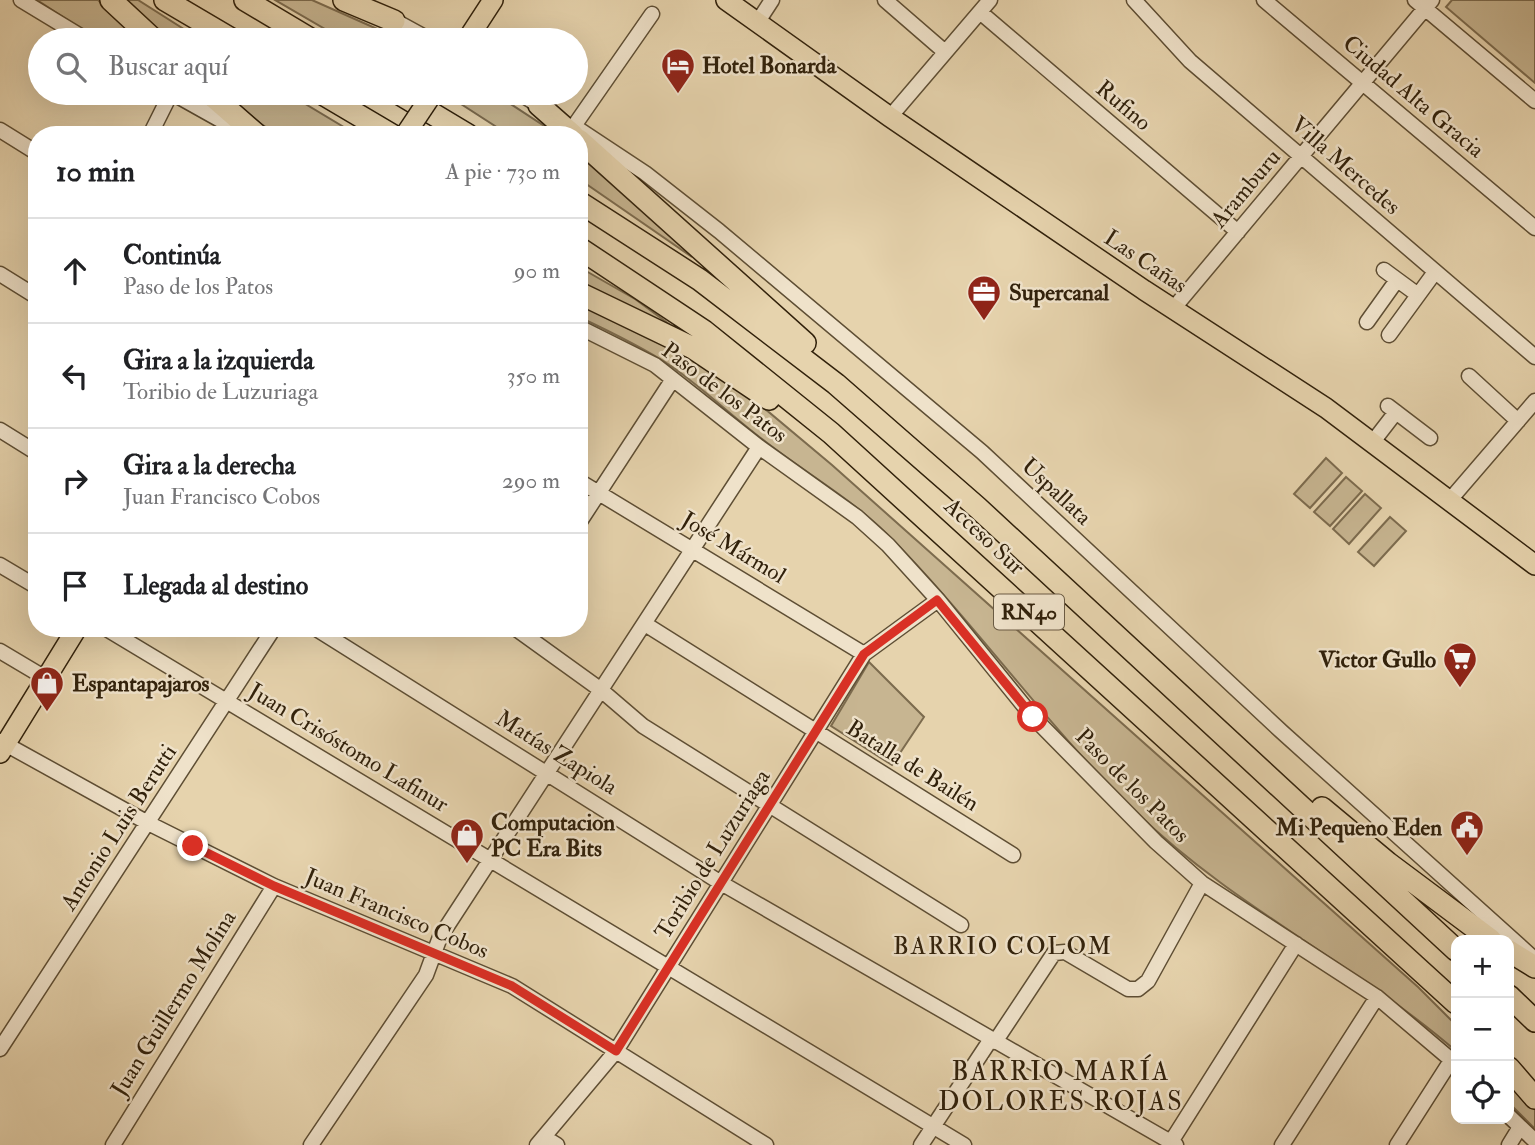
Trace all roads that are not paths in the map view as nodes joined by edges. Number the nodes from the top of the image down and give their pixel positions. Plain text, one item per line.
1 (21, 0) edge
2 (111, 0) edge
3 (165, 0) edge
4 (245, 0) edge
5 (344, 0) edge
6 (360, 0) edge
7 (493, 0) edge
8 (726, 0) edge
9 (772, 0) edge
10 (885, 0) edge
11 (990, 0) edge
12 (1134, 0) edge
13 (1264, 0) edge
14 (1424, 3) edge
15 (980, 12) junction
16 (652, 14) dead end
17 (394, 20) junction
18 (757, 23) junction
19 (67, 28) edge
20 (141, 28) edge
21 (213, 28) edge
22 (292, 28) edge
23 (408, 28) edge
24 (475, 28) edge
25 (945, 52) junction
26 (1363, 82) junction
27 (1535, 101) edge
28 (166, 105) edge
29 (193, 105) edge
30 (223, 105) edge
31 (341, 105) edge
32 (418, 105) edge
33 (425, 105) edge
34 (539, 105) edge
35 (890, 117) junction
36 (155, 126) edge
37 (231, 126) edge
38 (247, 126) edge
39 (377, 126) edge
40 (411, 126) edge
41 (453, 126) edge
42 (565, 126) edge
43 (580, 126) edge
44 (0, 130) edge
45 (588, 141) edge
46 (588, 146) edge
47 (28, 147) edge
48 (1301, 157) junction
49 (588, 207) edge
50 (1535, 228) edge
51 (1238, 232) junction
52 (588, 254) edge
53 (1384, 270) dead end
54 (1435, 272) junction
55 (0, 274) edge
56 (1397, 280) junction
57 (28, 291) edge
58 (1418, 295) junction
59 (588, 297) edge
60 (1173, 309) junction
61 (1367, 322) dead end
62 (588, 333) edge
63 (1389, 335) dead end
64 (1535, 357) edge
65 (1469, 376) dead end
66 (673, 379) junction
67 (1535, 401) edge
68 (1518, 421) junction
69 (0, 430) edge
70 (1430, 438) dead end
71 (1371, 443) junction
72 (28, 447) edge
73 (759, 447) junction
74 (588, 486) edge
75 (599, 493) junction
76 (1449, 501) junction
77 (978, 508) junction
78 (588, 510) edge
79 (694, 549) junction
80 (1532, 558) edge
81 (0, 565) edge
82 (28, 582) edge
83 (937, 600) junction
84 (645, 624) junction
85 (72, 637) edge
86 (120, 637) edge
87 (268, 637) edge
88 (330, 637) edge
89 (527, 637) edge
90 (0, 651) edge
91 (864, 654) junction
92 (47, 679) junction
93 (1167, 681) junction
94 (601, 690) junction
95 (1120, 696) junction
96 (228, 700) junction
97 (817, 731) junction
98 (2, 746) edge
99 (547, 772) junction
100 (770, 805) junction
101 (148, 823) junction
102 (1013, 855) dead end
103 (491, 859) junction
104 (721, 883) junction
105 (1202, 883) junction
106 (274, 886) junction
107 (961, 925) dead end
108 (1484, 935) edge
109 (1296, 944) junction
110 (1451, 945) edge
111 (436, 953) junction
112 (1514, 954) edge
113 (1535, 960) edge
114 (669, 966) junction
115 (1535, 967) edge
116 (1377, 997) junction
117 (1511, 998) edge
118 (1451, 999) edge
119 (1535, 1021) edge
120 (993, 1040) junction
121 (0, 1049) edge
122 (616, 1051) junction
123 (1514, 1056) edge
124 (1453, 1061) edge
125 (1451, 1066) edge
126 (1514, 1074) edge
127 (1535, 1076) edge
128 (1535, 1098) edge
129 (1514, 1121) edge
130 (934, 1125) junction
131 (1520, 1128) junction
132 (541, 1141) edge
133 (1535, 1141) edge
134 (316, 1144) edge
135 (1172, 1144) edge
136 (113, 1145) edge
137 (558, 1145) edge
138 (766, 1145) edge
139 (920, 1145) edge
140 (964, 1145) edge
141 (1282, 1145) edge
142 (1397, 1145) edge
143 (1509, 1145) edge

1 - 19 street
2 - 20 highway
3 - 21 highway
4 - 22 highway
5 - 17 highway
6 - 17 street
7 - 24 main road
8 - 18 main road, Las Cañas
9 - 18 street
10 - 25 street
11 - 15 street
12 - 48 street, Villa Mercedes
13 - 26 street, Ciudad Alta Gracia
14 - 26 street, Aramburu
14 - 27 street
15 - 25 street
15 - 51 street, Rufino
16 - 43 street
17 - 23 street
18 - 35 main road, Las Cañas
25 - 35 street
26 - 48 street, Aramburu
26 - 50 street, Ciudad Alta Gracia
28 - 36 street
29 - 37 street
30 - 38 highway
31 - 39 highway
32 - 41 highway
33 - 40 main road, bridge
34 - 42 highway
35 - 60 main road, Las Cañas
44 - 47 street
45 - 113 street, Uspallata
46 - 77 highway
48 - 51 street, Aramburu
48 - 54 street, Villa Mercedes
49 - 77 highway, Acceso Sur / RN40
51 - 60 street, Aramburu
52 - 95 highway, Acceso Sur / RN40
53 - 56 street
54 - 58 street
54 - 64 street, Villa Mercedes
55 - 57 street
56 - 58 street
56 - 61 street
58 - 63 street
59 - 95 highway
60 - 71 main road, Las Cañas
62 - 66 street, Paso de los Patos
65 - 68 street
66 - 73 street, Paso de los Patos
66 - 75 street
67 - 68 street
68 - 76 street
69 - 72 street
70 - 71 street
71 - 76 main road, Las Cañas
73 - 79 street
73 - 83 street, Paso de los Patos
74 - 75 street, José Mármol
75 - 78 street
75 - 79 street, José Mármol
76 - 80 main road, Las Cañas
77 - 93 highway, Acceso Sur / RN40
79 - 84 street
79 - 91 street, José Mármol
81 - 82 street
83 - 91 street, Toribio de Luzuriaga
83 - 105 street, Paso de los Patos
84 - 94 street
84 - 97 street, Batalla de Bailén
85 - 92 main road
86 - 96 street, Juan Crisóstomo Lafinur
87 - 96 street, Antonio Luis Berutti
88 - 99 street, Matías Zapiola
89 - 94 street
90 - 92 street
91 - 97 street, Toribio de Luzuriaga
92 - 98 main road
93 - 108 highway
93 - 110 highway, Acceso Sur / RN40
94 - 99 street
94 - 100 street
95 - 118 highway, Acceso Sur / RN40
96 - 101 street, Antonio Luis Berutti
96 - 103 street, Juan Crisóstomo Lafinur
97 - 100 street, Toribio de Luzuriaga
97 - 102 street, Batalla de Bailén
98 - 101 street, Juan Francisco Cobos
99 - 103 street
99 - 104 street, Matías Zapiola
100 - 104 street, Toribio de Luzuriaga
100 - 107 street
101 - 106 street, Juan Francisco Cobos
101 - 121 street, Antonio Luis Berutti
103 - 111 street
103 - 114 street, Juan Crisóstomo Lafinur
104 - 114 street, Toribio de Luzuriaga
104 - 120 street, Matías Zapiola
105 - 109 street, Paso de los Patos
105 - 120 street
106 - 111 street, Juan Francisco Cobos
106 - 136 street, Juan Guillermo Molina
109 - 116 street, Paso de los Patos
109 - 135 street
111 - 122 street, Juan Francisco Cobos
111 - 134 street
112 - 115 highway
114 - 122 street, Toribio de Luzuriaga
114 - 130 street, Juan Crisóstomo Lafinur
116 - 124 street, Paso de los Patos
116 - 141 street
117 - 119 highway
120 - 130 street
120 - 135 street, Matías Zapiola
122 - 132 street, Toribio de Luzuriaga
122 - 138 street, Juan Francisco Cobos
123 - 127 highway
125 - 142 street
126 - 128 highway
129 - 131 street
130 - 139 street
130 - 140 street, Juan Crisóstomo Lafinur
131 - 133 street
131 - 143 street
132 - 137 street

